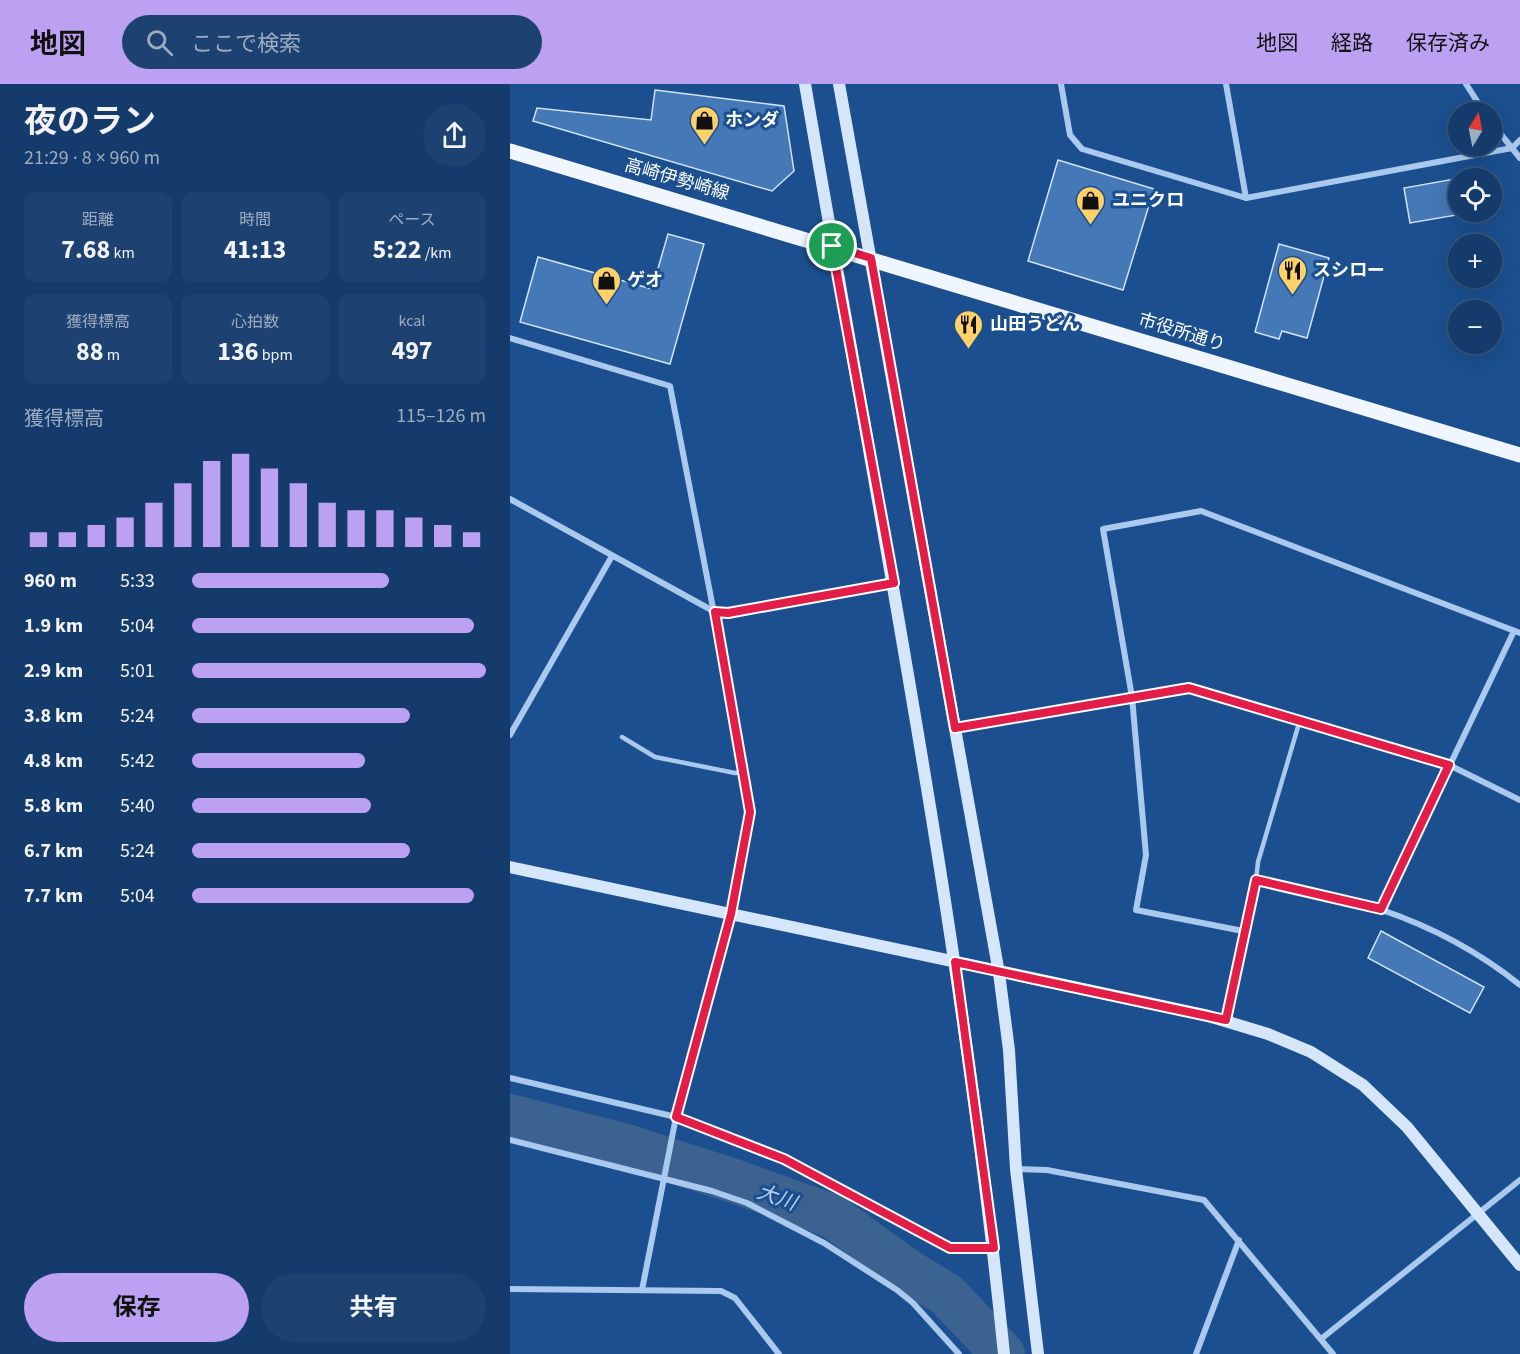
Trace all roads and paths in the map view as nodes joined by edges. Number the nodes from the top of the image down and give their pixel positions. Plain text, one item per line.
1 (805, 84) edge
2 (839, 84) edge
3 (1061, 84) edge
4 (1226, 84) edge
5 (1466, 84) edge
6 (1478, 102) edge
7 (1502, 136) edge
8 (1520, 140) edge
9 (1512, 148) junction
10 (510, 151) edge
11 (1520, 158) edge
12 (1246, 198) junction
13 (832, 246) junction
14 (871, 258) junction
15 (510, 338) edge
16 (1520, 454) edge
17 (510, 499) edge
18 (612, 556) junction
19 (894, 583) junction
20 (715, 612) junction
21 (1517, 632) edge
22 (1132, 697) junction
23 (1300, 720) junction
24 (955, 728) junction
25 (510, 735) edge
26 (622, 737) dead end
27 (1449, 765) junction
28 (745, 772) junction
29 (1520, 800) edge
30 (510, 867) edge
31 (1256, 880) junction
32 (1381, 909) junction
33 (731, 914) junction
34 (1244, 931) junction
35 (955, 962) junction
36 (999, 973) junction
37 (1520, 985) edge
38 (1226, 1020) junction
39 (510, 1078) edge
40 (676, 1117) junction
41 (510, 1140) edge
42 (1016, 1169) junction
43 (664, 1180) junction
44 (1520, 1180) edge
45 (1479, 1212) junction
46 (1239, 1239) junction
47 (994, 1248) junction
48 (1520, 1265) edge
49 (510, 1289) edge
50 (642, 1290) junction
51 (1321, 1339) junction
52 (1037, 1351) edge
53 (779, 1354) edge
54 (959, 1354) edge
55 (1004, 1354) edge
56 (1196, 1354) edge
57 (1333, 1354) edge

1 - 13 street
2 - 14 street
3 - 12 street
4 - 12 street
5 - 6 street
7 - 9 street
8 - 9 street
9 - 11 street
9 - 12 street
10 - 13 main road, 高崎伊勢崎線
13 - 14 main road, 市役所通り
13 - 19 street
14 - 16 main road, 市役所通り
14 - 24 street
15 - 20 street
17 - 18 street
18 - 20 street
18 - 25 street
19 - 20 street
19 - 35 street
20 - 28 street
21 - 22 street
21 - 27 street
22 - 23 street
22 - 24 street
22 - 34 street
23 - 27 street
23 - 31 lane
24 - 36 street
26 - 28 lane
27 - 29 street
27 - 32 street
28 - 33 street
30 - 33 street
31 - 32 street
31 - 34 street
32 - 37 street
33 - 35 street
33 - 40 street
34 - 38 street
35 - 36 street
35 - 47 street
36 - 38 street
36 - 42 street
38 - 45 street
39 - 40 street
40 - 43 street
40 - 47 street
41 - 43 street
42 - 46 street
42 - 52 street
43 - 50 street
43 - 54 street
44 - 45 street
45 - 48 street
45 - 51 street
46 - 51 street
46 - 56 street
47 - 55 street
49 - 50 street
50 - 53 street
51 - 57 street

